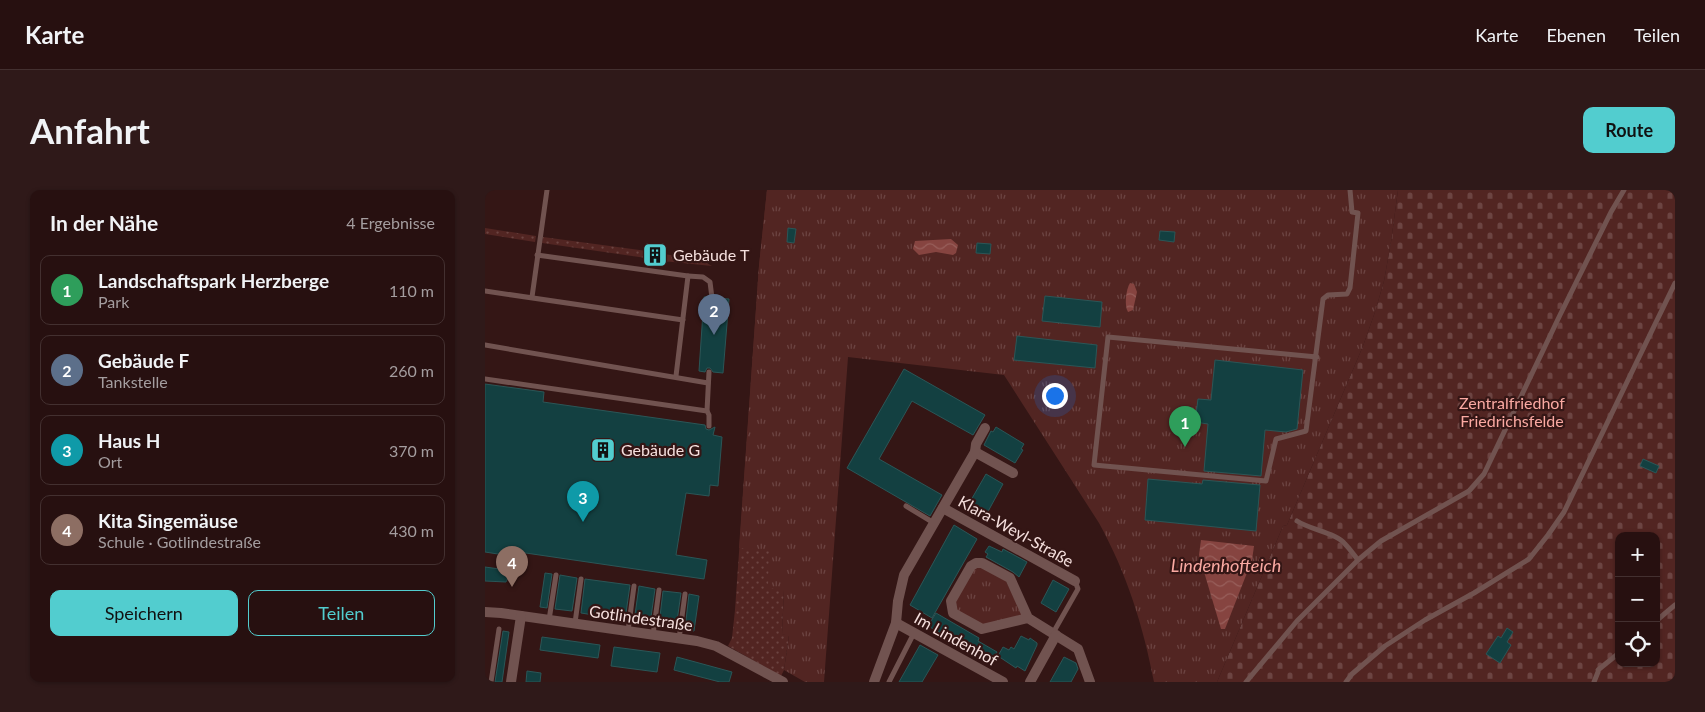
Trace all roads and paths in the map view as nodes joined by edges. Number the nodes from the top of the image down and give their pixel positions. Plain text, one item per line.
1 (547, 190) edge
2 (1350, 190) edge
3 (1624, 190) edge
4 (537, 255) junction
5 (688, 276) junction
6 (1675, 283) edge
7 (485, 291) edge
8 (532, 297) junction
9 (712, 298) dead end
10 (683, 320) junction
11 (485, 345) edge
12 (1317, 358) junction
13 (709, 372) dead end
14 (676, 376) junction
15 (485, 379) edge
16 (708, 383) junction
17 (707, 411) junction
18 (709, 426) dead end
19 (985, 428) dead end
20 (975, 452) junction
21 (1013, 473) dead end
22 (906, 506) dead end
23 (943, 508) junction
24 (1297, 521) dead end
25 (935, 523) junction
26 (1358, 560) junction
27 (556, 575) dead end
28 (581, 579) dead end
29 (1075, 581) joint
30 (634, 586) dead end
31 (659, 590) dead end
32 (685, 594) dead end
33 (1675, 606) edge
34 (485, 612) edge
35 (521, 616) junction
36 (1028, 618) junction
37 (1660, 618) edge
38 (549, 620) junction
39 (575, 623) junction
40 (896, 623) junction
41 (499, 629) dead end
42 (628, 631) junction
43 (915, 632) junction
44 (1054, 634) junction
45 (653, 635) junction
46 (679, 639) junction
47 (1615, 656) edge
48 (491, 682) edge
49 (511, 682) edge
50 (783, 682) edge
51 (873, 682) edge
52 (889, 682) edge
53 (1003, 682) edge
54 (1029, 682) edge
55 (1090, 682) edge
56 (1246, 682) edge
57 (1346, 682) edge
58 (1594, 682) edge

1 - 4 lane
2 - 12 lane
3 - 26 lane
4 - 5 lane
4 - 8 lane
5 - 9 lane
5 - 10 lane
6 - 57 lane
7 - 8 lane
8 - 10 lane
10 - 14 lane
11 - 14 lane
12 - 12 lane
13 - 16 lane
14 - 16 lane
15 - 17 lane
16 - 17 lane
17 - 18 lane
19 - 20 street, Klara-Weyl-Straße
20 - 21 street
20 - 23 street, Klara-Weyl-Straße
22 - 25 lane
23 - 25 street, Klara-Weyl-Straße
23 - 29 street, Klara-Weyl-Straße
24 - 26 lane
25 - 40 street, Klara-Weyl-Straße
26 - 56 lane
27 - 38 lane
28 - 39 lane
29 - 44 lane
30 - 42 lane
31 - 45 lane
32 - 46 lane
33 - 37 lane
34 - 35 street, Gotlindestraße
35 - 38 street, Gotlindestraße
35 - 49 street
36 - 36 street, Im Lindenhof
36 - 44 street
38 - 39 street, Gotlindestraße
39 - 42 street, Gotlindestraße
40 - 43 street, Im Lindenhof
40 - 51 street, Klara-Weyl-Straße
41 - 48 lane
42 - 45 street, Gotlindestraße
43 - 52 lane
43 - 53 street, Im Lindenhof
44 - 54 street
44 - 55 street
45 - 46 street, Gotlindestraße
46 - 50 street, Gotlindestraße
47 - 58 lane

